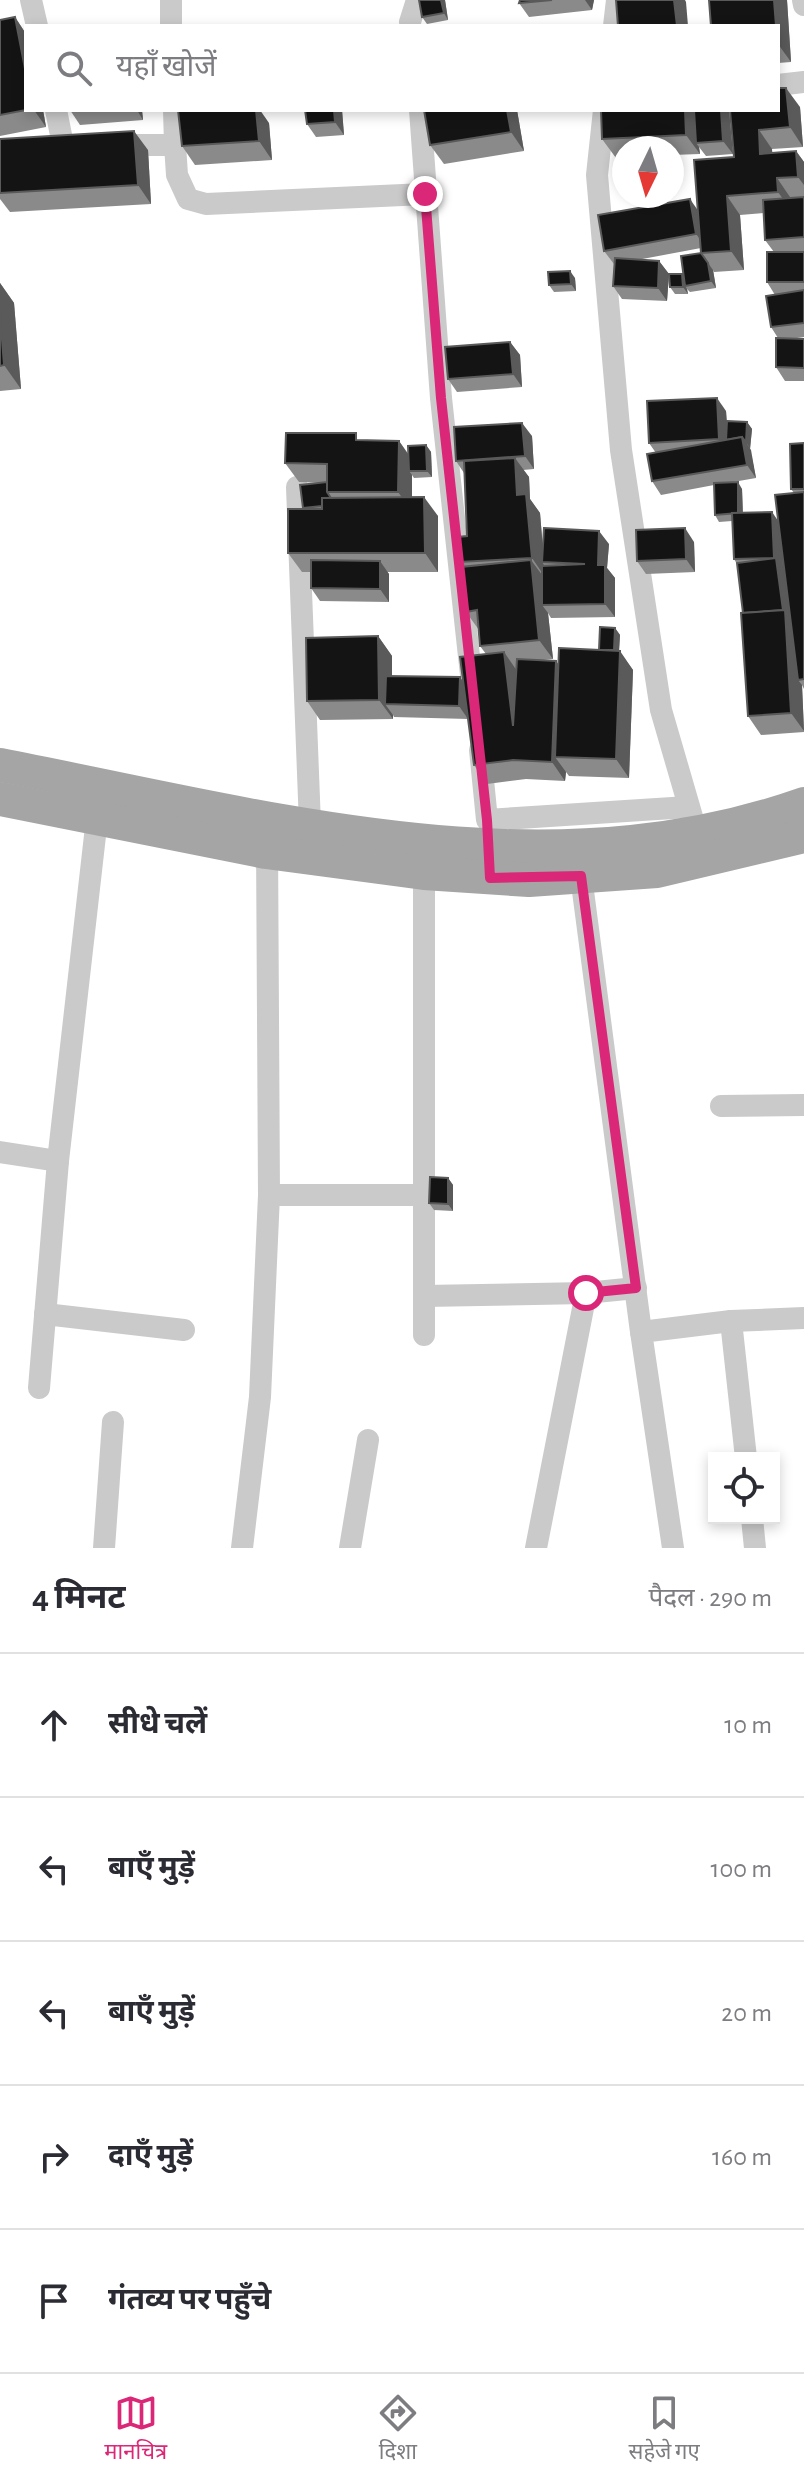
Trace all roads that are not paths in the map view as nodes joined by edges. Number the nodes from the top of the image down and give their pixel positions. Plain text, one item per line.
1 (31, 0) edge
2 (171, 0) edge
3 (417, 0) edge
4 (617, 0) edge
5 (410, 22) dead end
6 (37, 24) edge
7 (171, 24) edge
8 (614, 24) edge
9 (804, 82) edge
10 (780, 85) edge
11 (57, 112) edge
12 (174, 112) edge
13 (420, 112) edge
14 (604, 112) edge
15 (175, 145) junction
16 (425, 194) junction
17 (297, 487) edge
18 (0, 765) edge
19 (0, 799) edge
20 (804, 804) edge
21 (267, 817) junction
22 (97, 818) junction
23 (310, 825) junction
24 (700, 832) junction
25 (804, 836) edge
26 (489, 848) junction
27 (266, 852) junction
28 (424, 873) junction
29 (581, 876) junction
30 (804, 1105) edge
31 (721, 1106) dead end
32 (0, 1152) edge
33 (58, 1161) junction
34 (269, 1195) junction
35 (424, 1195) junction
36 (636, 1288) junction
37 (586, 1293) junction
38 (424, 1296) junction
39 (45, 1314) junction
40 (804, 1318) edge
41 (731, 1321) junction
42 (184, 1330) dead end
43 (641, 1332) junction
44 (424, 1335) dead end
45 (39, 1388) dead end
46 (113, 1422) dead end
47 (368, 1440) dead end
48 (745, 1452) edge
49 (753, 1524) edge
50 (104, 1548) edge
51 (242, 1548) edge
52 (350, 1548) edge
53 (536, 1548) edge
54 (673, 1548) edge
55 (755, 1548) edge

1 - 6 street
2 - 7 street
3 - 5 street
4 - 8 street
9 - 10 street
11 - 15 street
12 - 15 street
13 - 16 street
14 - 24 street
15 - 16 street
16 - 26 street
17 - 23 street
18 - 21 main road
19 - 22 main road
20 - 24 main road
21 - 23 main road
21 - 27 street
22 - 27 main road
22 - 33 street
23 - 26 main road
24 - 25 main road
24 - 26 main road
24 - 29 main road
26 - 28 main road
26 - 29 main road
27 - 28 main road
27 - 34 street
28 - 35 street
29 - 36 street
30 - 31 street
32 - 33 street
33 - 39 street
34 - 35 street
34 - 51 street
35 - 38 street
36 - 37 street
36 - 43 street
37 - 38 street
37 - 53 street
38 - 44 street
39 - 42 street
39 - 45 street
40 - 41 street
41 - 43 street
41 - 48 street
43 - 54 street
46 - 50 street
47 - 52 street
49 - 55 street

